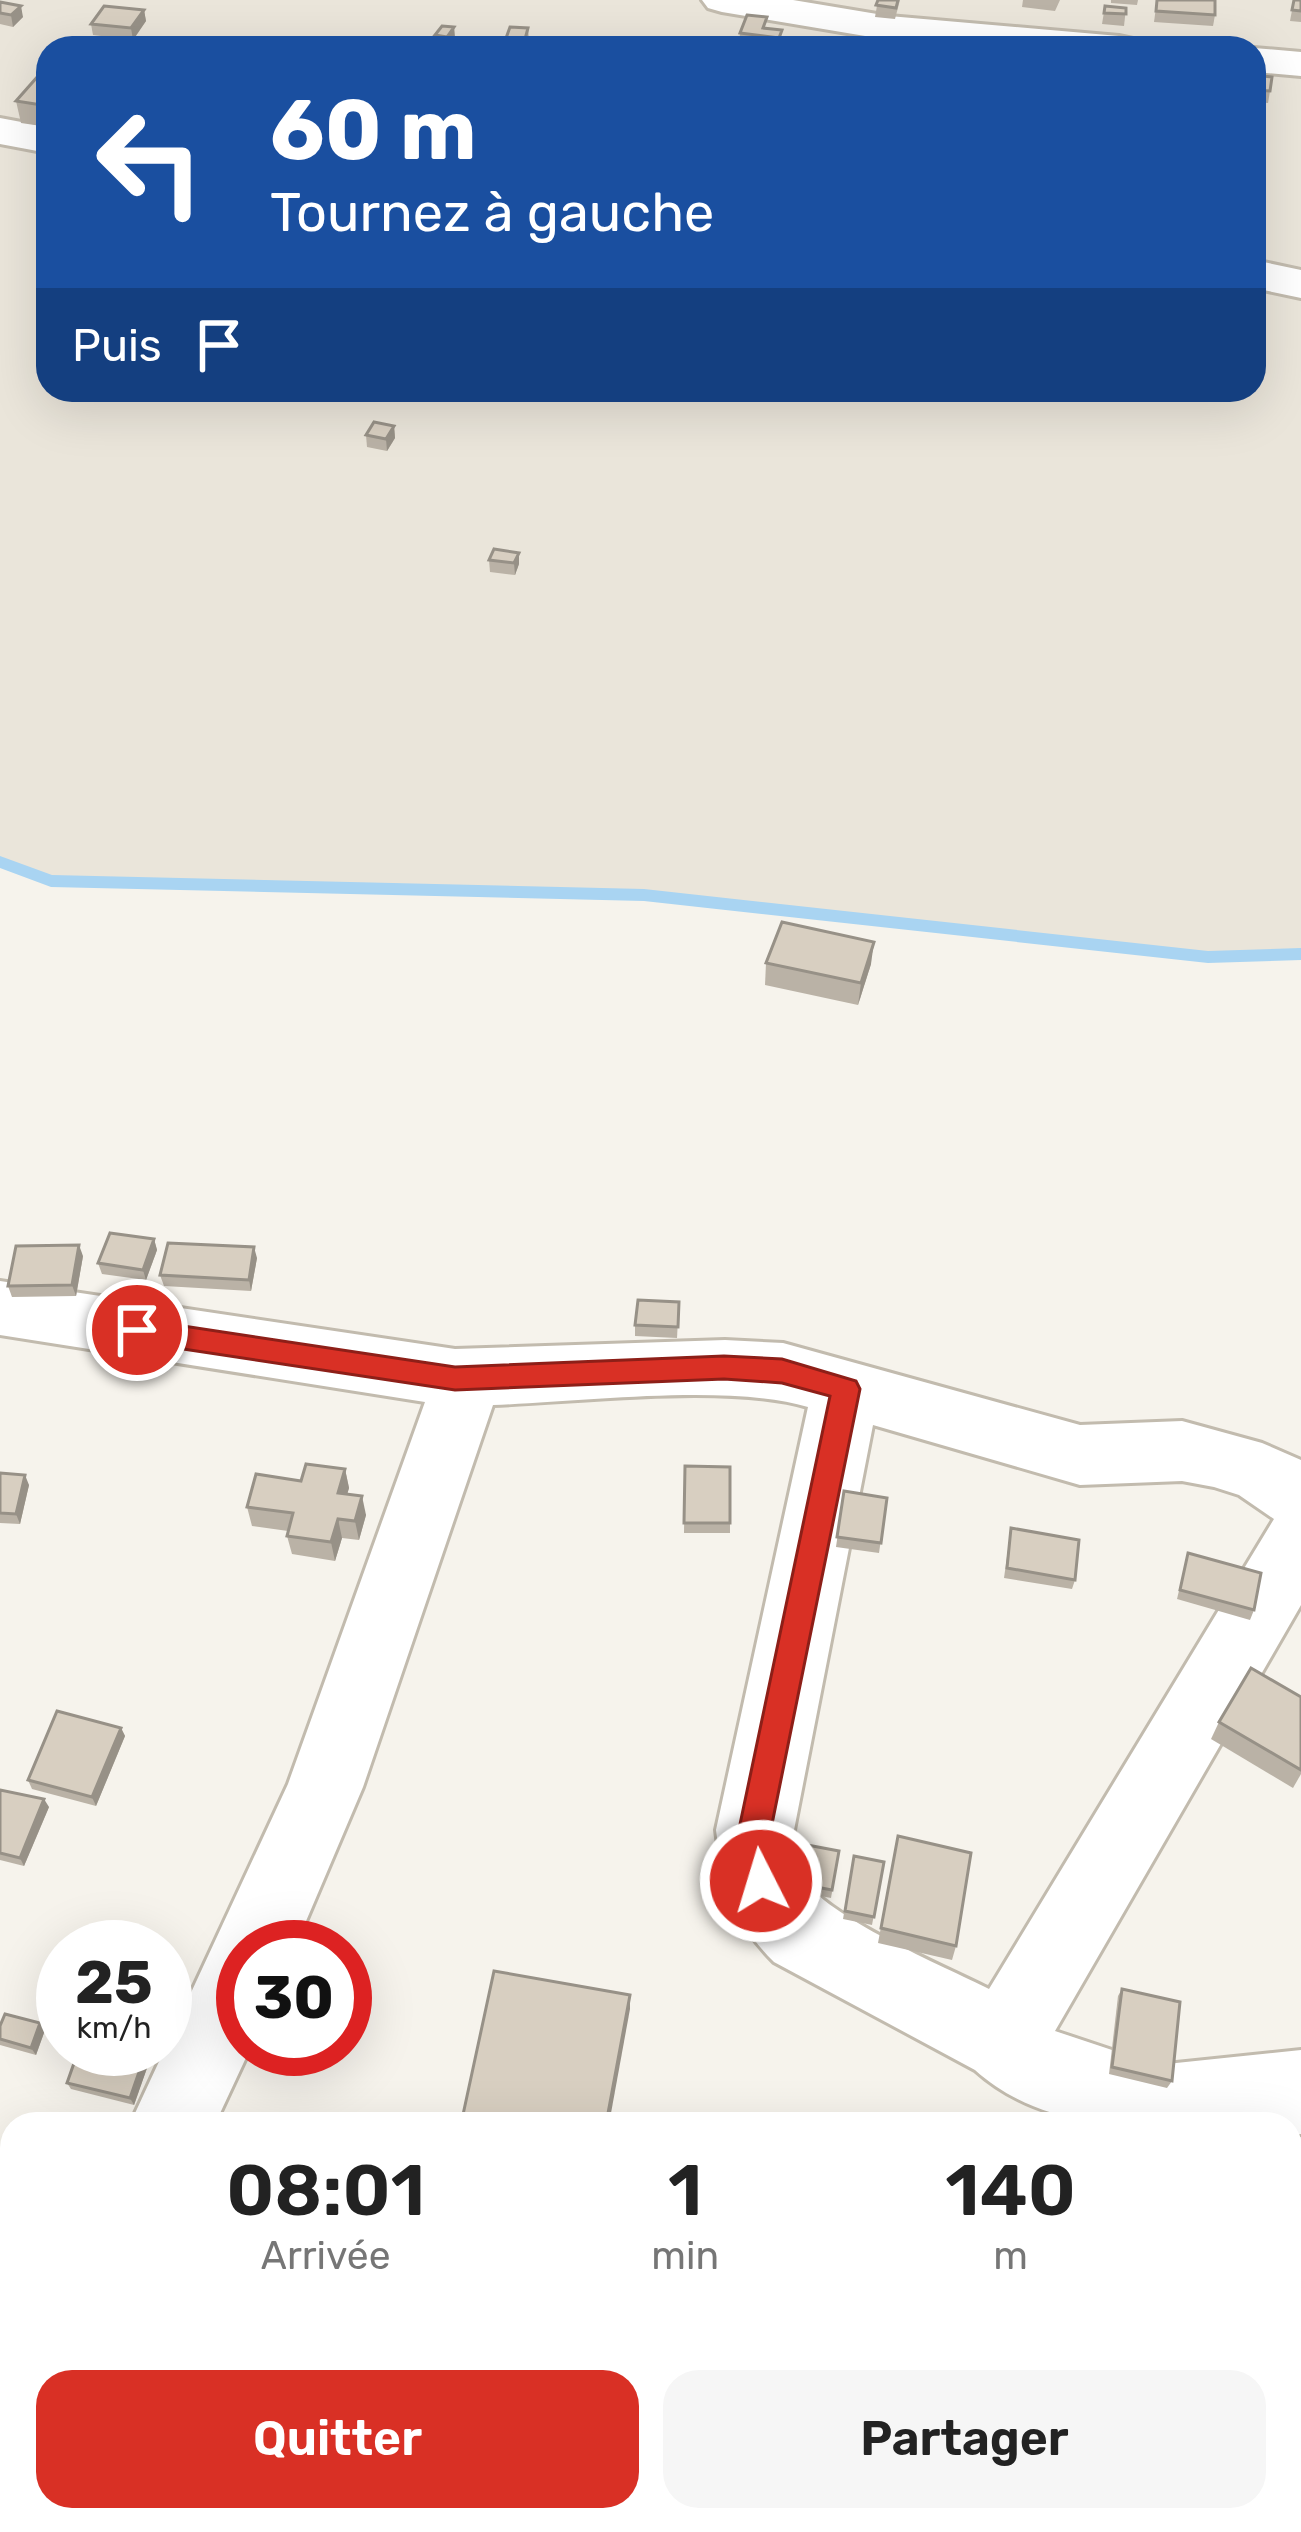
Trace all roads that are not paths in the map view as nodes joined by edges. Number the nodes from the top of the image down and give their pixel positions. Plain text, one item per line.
1 (722, 0) edge
2 (982, 36) edge
3 (1266, 61) edge
4 (1301, 64) edge
5 (0, 131) edge
6 (36, 138) edge
7 (1266, 277) edge
8 (1301, 284) edge
9 (0, 1308) edge
10 (468, 1378) junction
11 (846, 1389) junction
12 (1301, 1498) edge
13 (1301, 1539) edge
14 (267, 1920) edge
15 (216, 2031) edge
16 (1004, 2041) junction
17 (1301, 2092) edge
18 (178, 2112) edge

1 - 2 street
3 - 4 street
5 - 6 street
7 - 8 street
9 - 10 street
10 - 11 street
10 - 14 street
11 - 12 street
11 - 16 street
13 - 16 street
15 - 18 street
16 - 17 street

